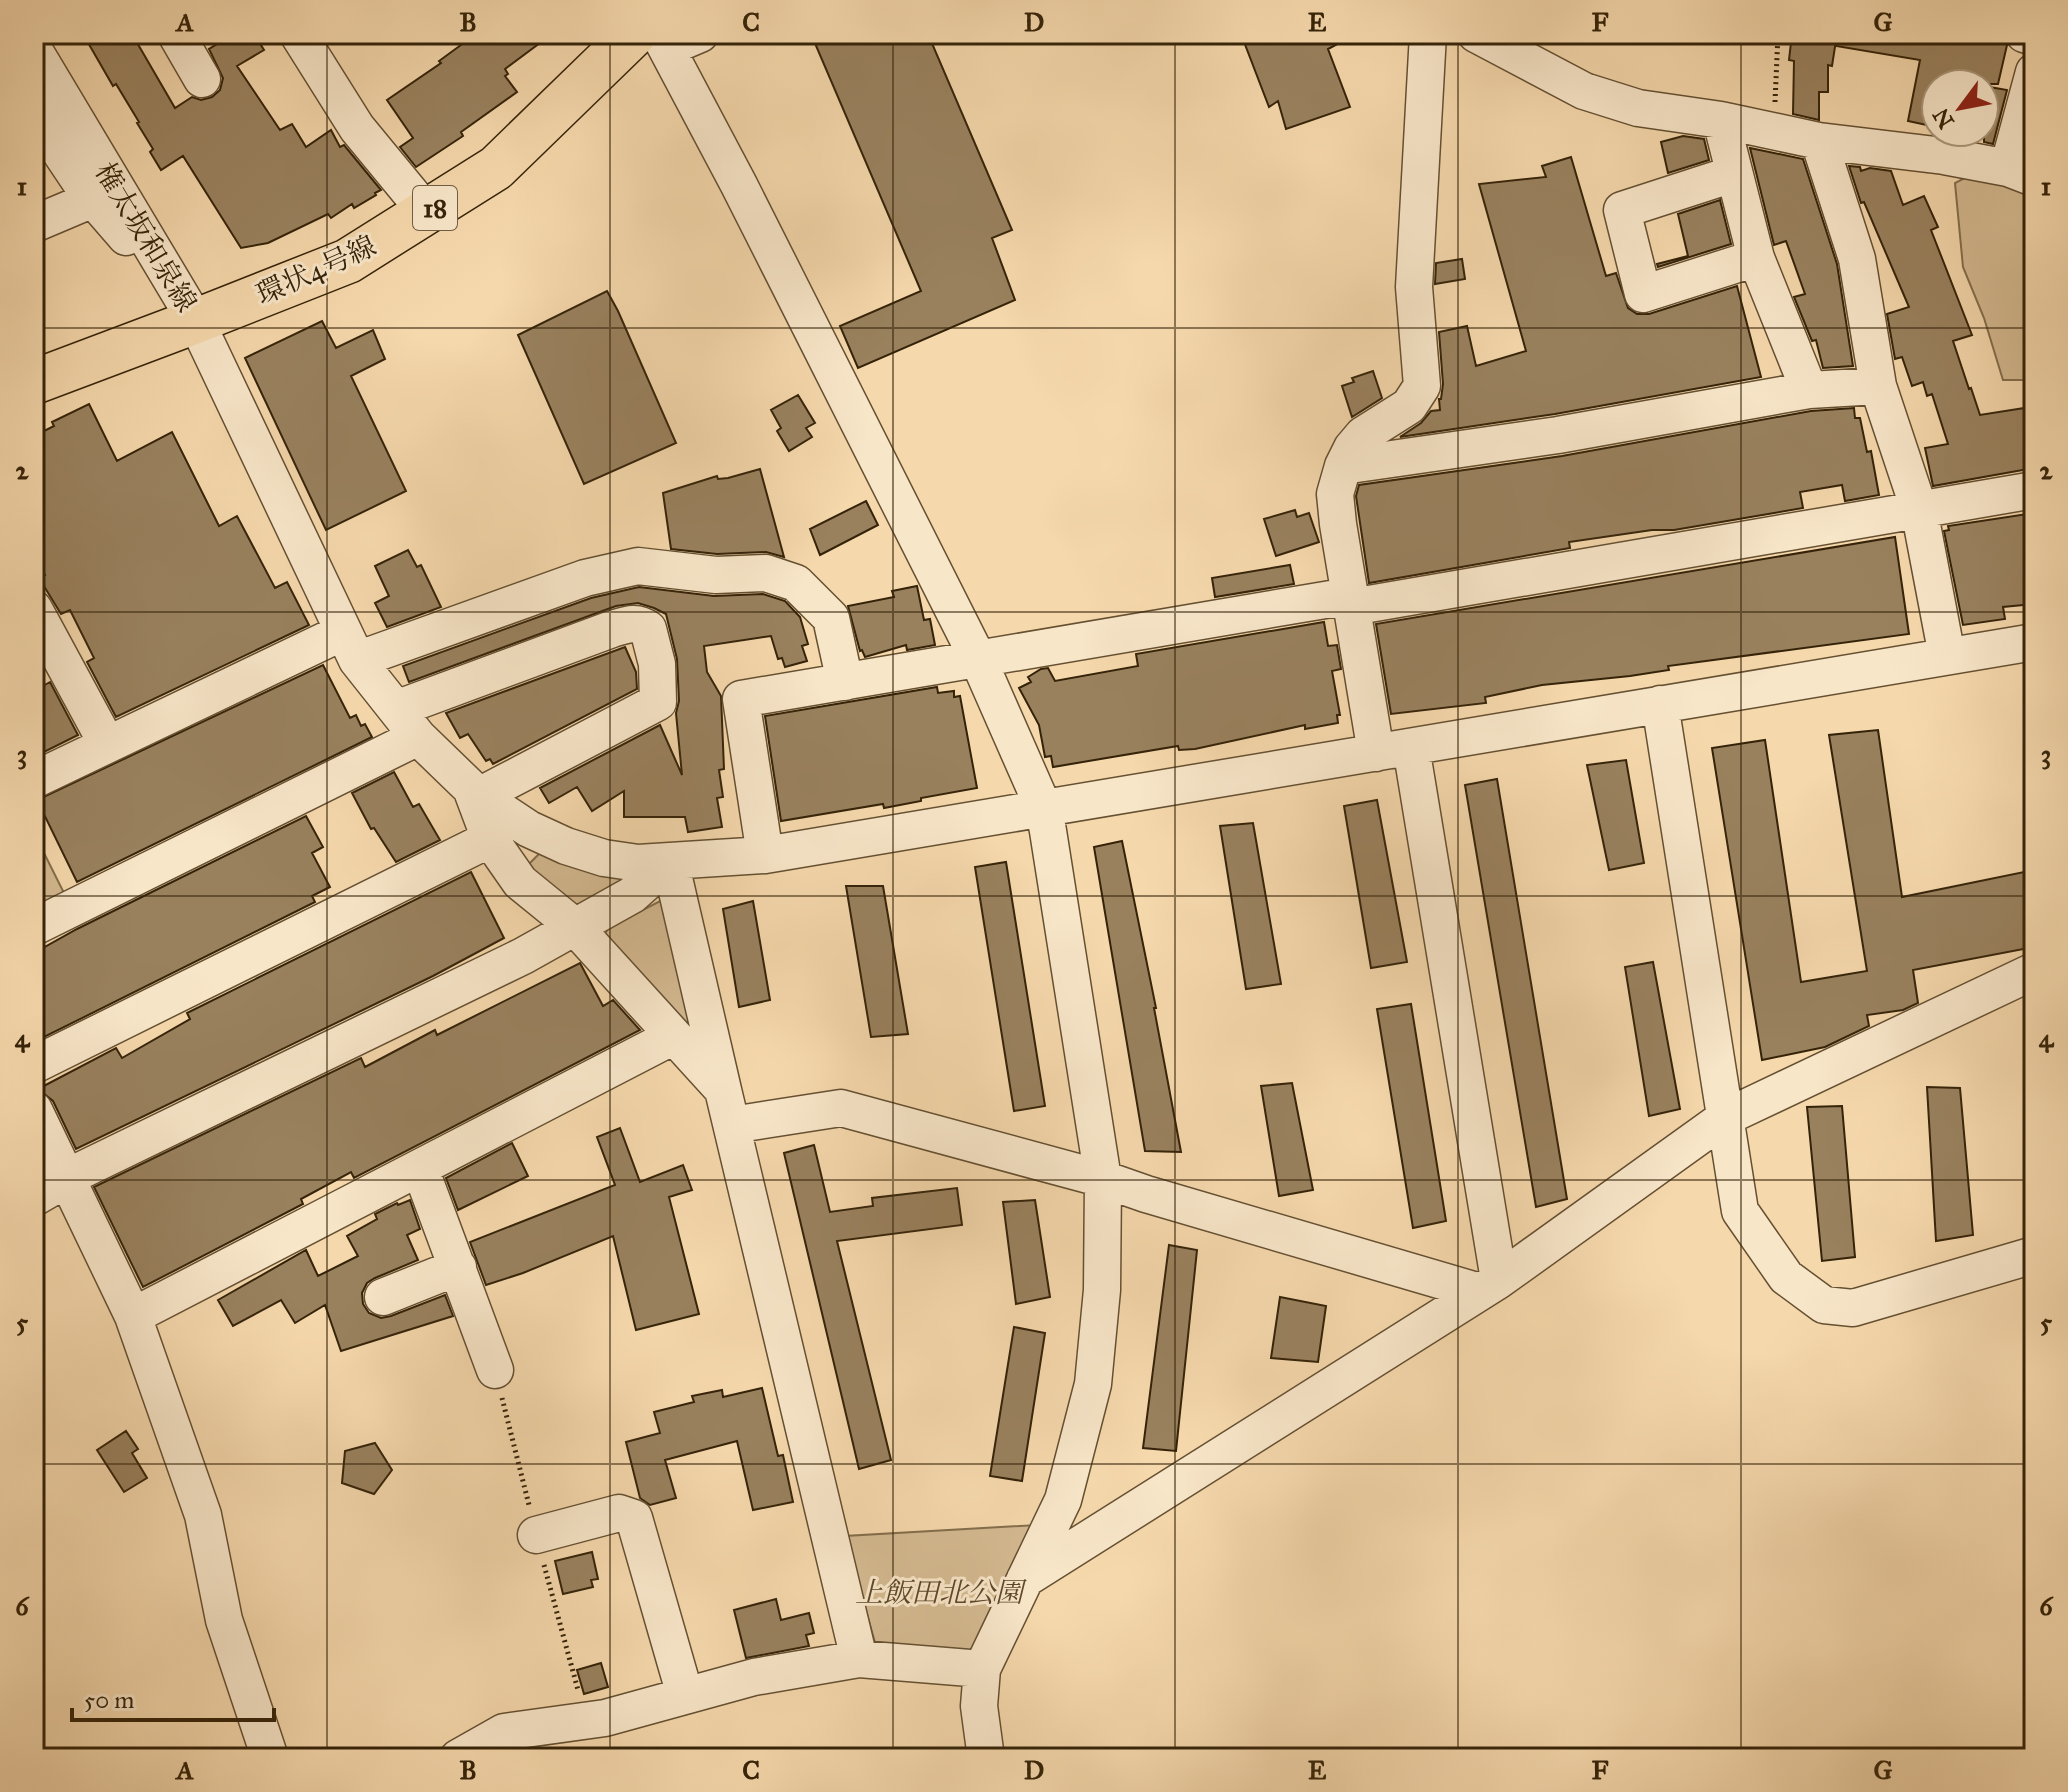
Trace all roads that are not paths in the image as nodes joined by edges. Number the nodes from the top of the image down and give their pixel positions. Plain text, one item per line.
1 (298, 34) edge
2 (700, 34) edge
3 (1428, 34) edge
4 (1476, 34) edge
5 (2024, 34) edge
6 (2034, 37) edge
7 (653, 39) edge
8 (34, 50) edge
9 (2034, 72) edge
10 (34, 113) edge
11 (1721, 120) junction
12 (1819, 141) junction
13 (2021, 173) edge
14 (1733, 174) junction
15 (93, 199) junction
16 (427, 213) junction
17 (34, 224) edge
18 (1756, 258) junction
19 (196, 321) junction
20 (34, 382) edge
21 (1878, 386) junction
22 (1809, 390) junction
23 (1343, 466) junction
24 (2034, 490) edge
25 (1919, 509) junction
26 (1350, 600) junction
27 (34, 609) edge
28 (2034, 642) edge
29 (350, 646) junction
30 (1947, 656) junction
31 (978, 659) junction
32 (845, 682) junction
33 (1660, 704) junction
34 (396, 709) junction
35 (418, 737) junction
36 (107, 744) junction
37 (1393, 750) junction
38 (34, 780) edge
39 (476, 794) junction
40 (1044, 809) junction
41 (490, 839) junction
42 (765, 855) junction
43 (670, 861) junction
44 (574, 926) junction
45 (34, 927) edge
46 (2034, 971) edge
47 (672, 1037) junction
48 (34, 1065) edge
49 (723, 1090) junction
50 (34, 1110) edge
51 (1726, 1117) junction
52 (732, 1125) junction
53 (420, 1168) junction
54 (67, 1179) junction
55 (1103, 1179) junction
56 (34, 1198) edge
57 (2034, 1255) edge
58 (458, 1267) junction
59 (1490, 1286) junction
60 (383, 1297) dead end
61 (133, 1316) junction
62 (495, 1370) dead end
63 (536, 1535) dead end
64 (1025, 1579) junction
65 (859, 1659) junction
66 (982, 1669) junction
67 (685, 1695) junction
68 (270, 1758) edge
69 (458, 1758) edge
70 (986, 1758) edge

1 - 16 street
2 - 7 street
3 - 23 street
4 - 11 street
5 - 6 street
7 - 16 main road, 環状4号線 / 18
7 - 31 street
8 - 19 street, 権太坂和泉線
9 - 13 street
10 - 15 street, 権太坂和泉線
11 - 12 street
11 - 14 street
12 - 13 street
12 - 21 street
14 - 18 street
14 - 18 street
15 - 17 street
15 - 19 street, 権太坂和泉線
16 - 19 main road, 環状4号線 / 18
18 - 22 street
19 - 20 main road, 環状4号線 / 18
19 - 29 street
21 - 22 street
21 - 25 street
22 - 23 street
23 - 26 street
24 - 25 street
25 - 26 street
25 - 30 street
26 - 31 street
26 - 37 street
27 - 36 street
28 - 30 street
29 - 32 street
29 - 34 street
29 - 36 street
30 - 33 street
31 - 32 street
31 - 40 street
32 - 42 street
33 - 37 street
33 - 51 street
34 - 35 street
34 - 39 street
35 - 39 street
35 - 45 street
36 - 38 street
37 - 40 street
37 - 59 street
39 - 41 street
39 - 43 street
40 - 42 street
40 - 55 street
41 - 44 street
41 - 48 street
42 - 43 street
43 - 44 street
43 - 49 street
44 - 47 street
44 - 54 street
46 - 51 street
47 - 49 street
47 - 53 street
49 - 52 street
50 - 54 street
51 - 57 street
51 - 59 street
52 - 55 street
52 - 65 street
53 - 58 street
53 - 61 street
54 - 56 street
54 - 61 street
55 - 59 street
55 - 64 street
58 - 60 street
58 - 62 street
59 - 64 street
61 - 68 street
63 - 67 street
64 - 66 street
65 - 66 street
65 - 67 street
66 - 70 street
67 - 69 street

